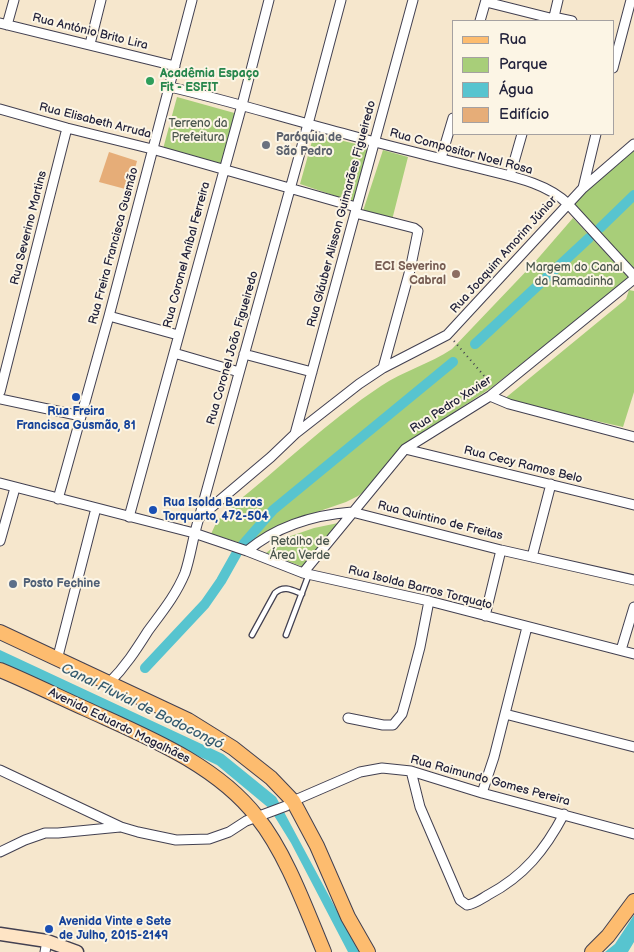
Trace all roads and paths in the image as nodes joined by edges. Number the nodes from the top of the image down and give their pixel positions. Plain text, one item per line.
1 (14, 0) edge
2 (101, 0) edge
3 (192, 0) edge
4 (269, 0) edge
5 (341, 0) edge
6 (413, 0) edge
7 (558, 0) edge
8 (631, 0) edge
9 (486, 1) edge
10 (553, 19) edge
11 (480, 20) edge
12 (4, 24) edge
13 (614, 31) edge
14 (622, 34) junction
15 (90, 44) junction
16 (614, 64) edge
17 (175, 66) junction
18 (170, 86) junction
19 (242, 105) junction
20 (0, 109) edge
21 (452, 121) edge
22 (308, 124) junction
23 (67, 128) junction
24 (522, 135) edge
25 (596, 135) edge
26 (375, 142) junction
27 (634, 144) edge
28 (152, 149) junction
29 (441, 158) junction
30 (224, 170) junction
31 (510, 176) junction
32 (583, 188) junction
33 (290, 189) junction
34 (568, 204) junction
35 (355, 210) junction
36 (634, 278) edge
37 (109, 316) junction
38 (448, 334) junction
39 (178, 335) junction
40 (174, 353) junction
41 (244, 354) junction
42 (383, 368) junction
43 (239, 372) junction
44 (312, 372) junction
45 (0, 392) edge
46 (493, 394) junction
47 (0, 399) edge
48 (80, 416) junction
49 (295, 434) junction
50 (634, 437) edge
51 (405, 449) junction
52 (0, 483) edge
53 (551, 484) junction
54 (14, 488) junction
55 (58, 499) junction
56 (634, 504) edge
57 (96, 508) junction
58 (352, 512) junction
59 (129, 517) junction
60 (199, 518) junction
61 (194, 534) junction
62 (0, 541) edge
63 (501, 550) junction
64 (247, 551) junction
65 (532, 557) junction
66 (306, 574) junction
67 (634, 580) edge
68 (302, 594) junction
69 (429, 602) junction
70 (634, 607) edge
71 (485, 616) junction
72 (527, 627) junction
73 (0, 632) edge
74 (252, 635) dead end
75 (286, 635) dead end
76 (621, 650) junction
77 (634, 654) edge
78 (57, 660) junction
79 (0, 670) edge
80 (109, 683) junction
81 (505, 714) junction
82 (348, 718) dead end
83 (634, 747) edge
84 (0, 770) edge
85 (411, 770) junction
86 (482, 793) junction
87 (290, 803) junction
88 (564, 814) junction
89 (258, 817) junction
90 (121, 827) junction
91 (634, 834) edge
92 (0, 852) edge
93 (634, 901) edge
94 (0, 934) edge
95 (46, 947) edge
96 (77, 952) edge
97 (324, 952) edge
98 (368, 952) edge
99 (592, 952) edge

1 - 12 street
2 - 15 street
3 - 17 street, Rua Freira Francisca Gusmão
4 - 19 street, Rua Coronel Aníbal Ferreira
5 - 22 street, Rua Coronel João Figueiredo
6 - 26 street, Rua Gláuber Alisson Guimarães Figueiredo
7 - 10 street
8 - 14 street
9 - 10 street
9 - 11 street
12 - 15 street, Rua António Brito Lira
13 - 14 street
14 - 16 street
15 - 17 street, Rua António Brito Lira
17 - 18 street, Rua Freira Francisca Gusmão
18 - 19 street, Rua Compositor Noel Rosa
18 - 28 street, Rua Freira Francisca Gusmão
19 - 22 street, Rua Compositor Noel Rosa
19 - 30 street, Rua Coronel Aníbal Ferreira
20 - 23 street, Rua Elisabeth Arruda
21 - 29 street
22 - 26 street, Rua Compositor Noel Rosa
22 - 33 street, Rua Coronel João Figueiredo
23 - 28 street, Rua Elisabeth Arruda
23 - 45 street, Rua Severino Martins
24 - 31 street
25 - 32 street
26 - 29 street, Rua Compositor Noel Rosa
26 - 35 street, Rua Gláuber Alisson Guimarães Figueiredo
27 - 32 street, Rua Joaquim Amorim Júnior
28 - 30 street, Rua Elisabeth Arruda
28 - 37 street, Rua Freira Francisca Gusmão
29 - 31 street, Rua Compositor Noel Rosa
30 - 33 street, Rua Elisabeth Arruda
30 - 39 street, Rua Coronel Aníbal Ferreira
31 - 34 street, Rua Compositor Noel Rosa
32 - 34 street, Rua Joaquim Amorim Júnior
33 - 35 street, Rua Elisabeth Arruda
33 - 41 street, Rua Coronel João Figueiredo
34 - 36 street, Rua Compositor Noel Rosa
34 - 38 street, Rua Joaquim Amorim Júnior
35 - 42 street, Rua Elisabeth Arruda
35 - 44 street, Rua Gláuber Alisson Guimarães Figueiredo
36 - 46 street, Rua Pedro Xavier
37 - 39 street
37 - 48 street, Rua Freira Francisca Gusmão
38 - 42 street, Rua Joaquim Amorim Júnior
38 - 46 path
39 - 40 street, Rua Coronel Aníbal Ferreira
40 - 43 street
40 - 59 street, Rua Coronel Aníbal Ferreira
41 - 43 street, Rua Coronel João Figueiredo
41 - 44 street
42 - 49 street, Rua Joaquim Amorim Júnior
43 - 60 street, Rua Coronel João Figueiredo
44 - 49 street, Rua Gláuber Alisson Guimarães Figueiredo
46 - 50 street
46 - 51 street, Rua Pedro Xavier
47 - 48 street
48 - 55 street, Rua Freira Francisca Gusmão
49 - 60 street, Rua Joaquim Amorim Júnior
51 - 53 street, Rua Cecy Ramos Belo
51 - 58 street, Rua Pedro Xavier
52 - 54 street, Rua Isolda Barros Torquato
53 - 56 street, Rua Cecy Ramos Belo
53 - 65 street
54 - 55 street, Rua Isolda Barros Torquato
54 - 62 street
55 - 57 street, Rua Isolda Barros Torquato
57 - 59 street, Rua Isolda Barros Torquato
57 - 78 street
58 - 63 street, Rua Quintino de Freitas
58 - 64 street, Rua Quintino de Freitas
58 - 66 street, Rua Pedro Xavier
59 - 61 street, Rua Isolda Barros Torquato
60 - 61 street, Rua Coronel João Figueiredo
61 - 64 street, Rua Isolda Barros Torquato
61 - 80 street, Rua Coronel João Figueiredo
63 - 65 street, Rua Quintino de Freitas
63 - 71 street
64 - 66 street, Rua Isolda Barros Torquato
65 - 67 street, Rua Quintino de Freitas
66 - 68 lane
66 - 69 street, Rua Isolda Barros Torquato
68 - 74 lane
68 - 75 lane
69 - 71 street, Rua Isolda Barros Torquato
69 - 82 street
70 - 76 street
71 - 72 street, Rua Isolda Barros Torquato
72 - 76 street, Rua Isolda Barros Torquato
72 - 81 street
73 - 78 main road
76 - 77 street, Rua Isolda Barros Torquato
78 - 80 main road
79 - 89 main road, Avenida Eduardo Magalhães
80 - 87 main road
81 - 83 street
81 - 86 street
84 - 90 street
85 - 86 street, Rua Raimundo Gomes Pereira
85 - 87 street, Rua Raimundo Gomes Pereira
85 - 88 street
86 - 88 street, Rua Raimundo Gomes Pereira
87 - 89 street, Rua Raimundo Gomes Pereira
87 - 98 main road
88 - 91 street, Rua Raimundo Gomes Pereira
89 - 90 street, Rua Raimundo Gomes Pereira
89 - 97 main road, Avenida Eduardo Magalhães
90 - 92 street
93 - 99 main road
94 - 95 main road
95 - 96 main road

